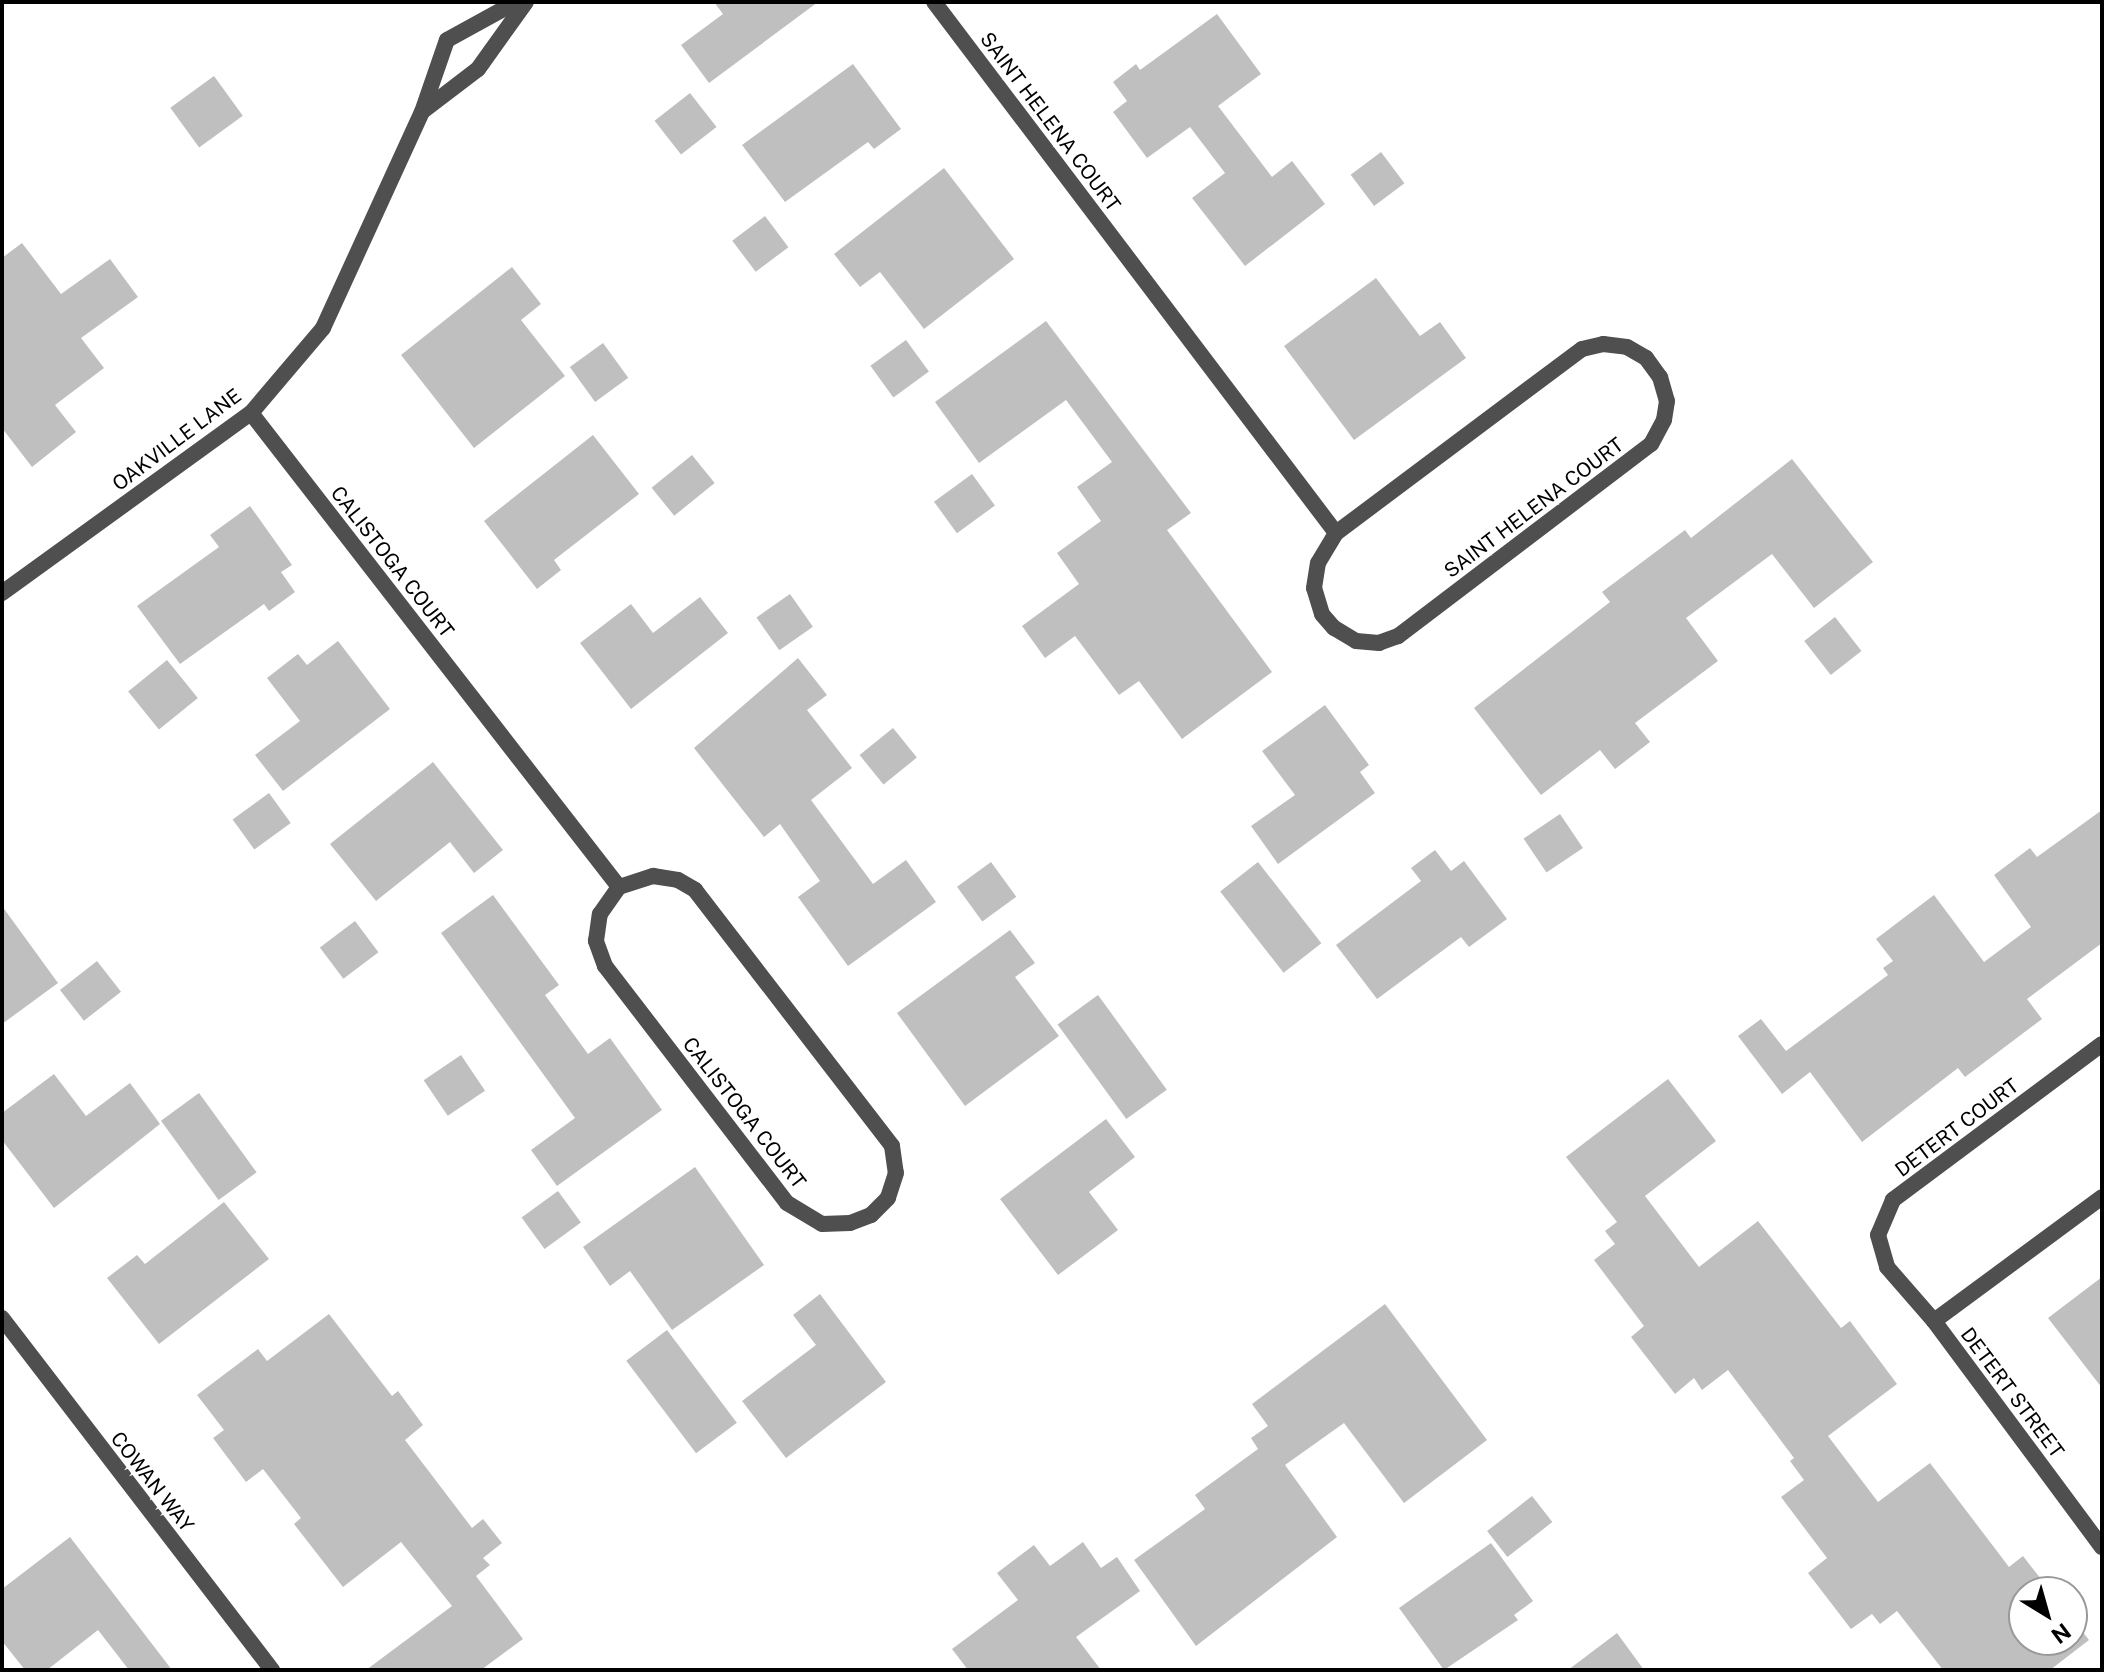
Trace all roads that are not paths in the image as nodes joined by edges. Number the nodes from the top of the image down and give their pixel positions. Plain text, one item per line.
1 (516, 2) edge
2 (526, 2) edge
3 (934, 2) edge
4 (422, 112) junction
5 (251, 413) junction
6 (1336, 533) junction
7 (2, 593) edge
8 (619, 887) junction
9 (2102, 1044) edge
10 (2102, 1197) edge
11 (1887, 1267) joint
12 (2, 1318) edge
13 (1934, 1321) junction
14 (2102, 1547) edge
15 (272, 1670) edge

1 - 4 street, OAKVILLE LANE
2 - 4 street, OAKVILLE LANE
3 - 6 street, SAINT HELENA COURT
4 - 5 street, OAKVILLE LANE
5 - 7 street, OAKVILLE LANE
5 - 8 street, CALISTOGA COURT
6 - 6 street, SAINT HELENA COURT
8 - 8 street, CALISTOGA COURT
9 - 11 street, DETERT COURT
10 - 13 street
11 - 13 street, DETERT STREET
12 - 15 street, COWAN WAY
13 - 14 street, DETERT STREET

